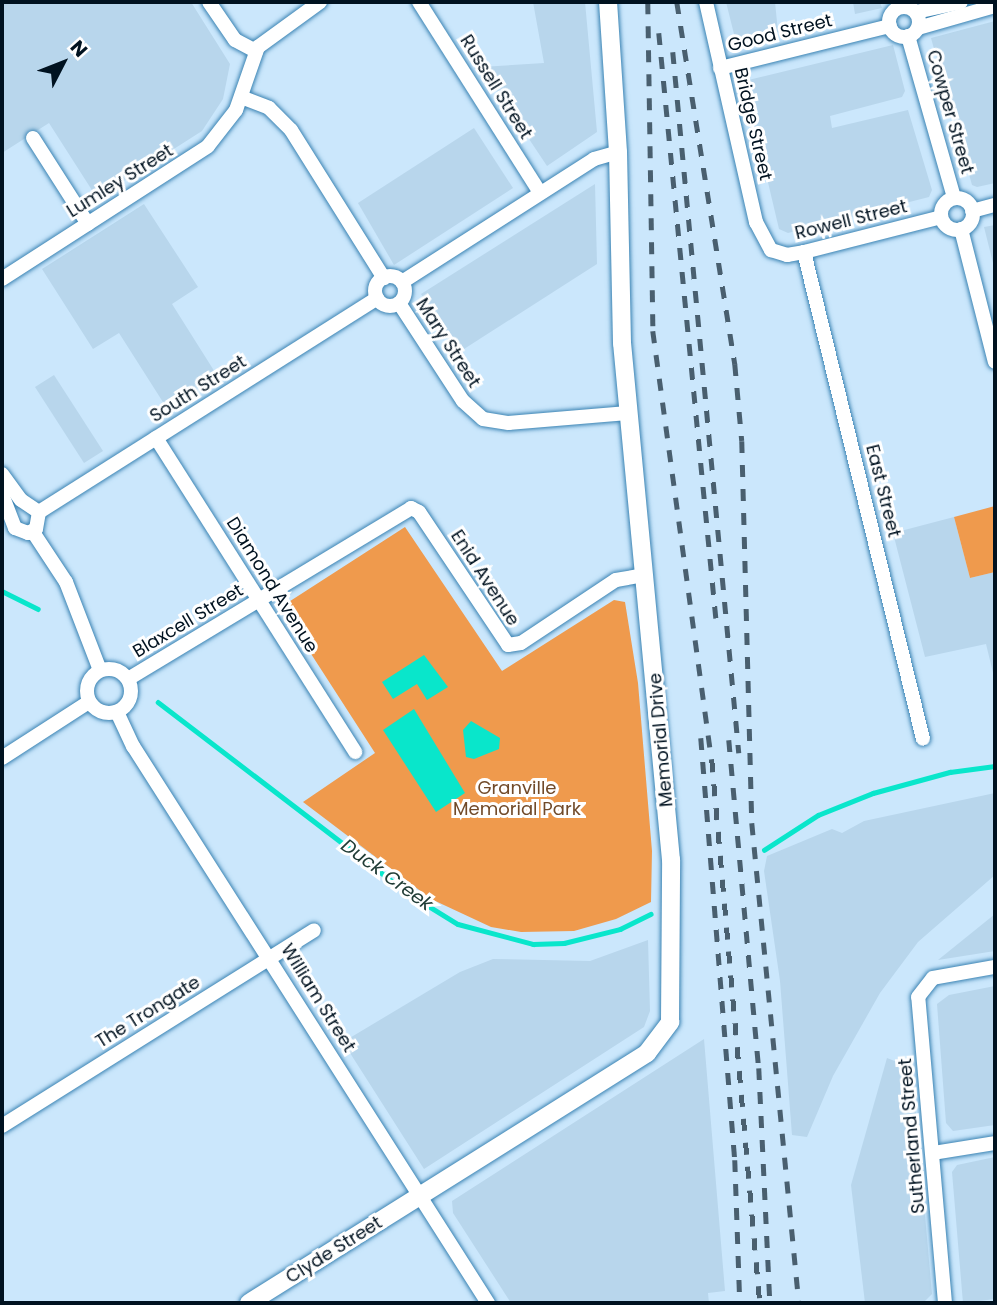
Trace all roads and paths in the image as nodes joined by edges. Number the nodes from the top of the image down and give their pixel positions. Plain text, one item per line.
1 (209, 2) edge
2 (320, 2) edge
3 (419, 2) edge
4 (608, 2) edge
5 (706, 2) edge
6 (961, 2) edge
7 (901, 4) edge
8 (995, 6) edge
9 (916, 12) junction
10 (890, 26) junction
11 (913, 32) junction
12 (256, 51) junction
13 (720, 68) junction
14 (241, 97) junction
15 (33, 138) dead end
16 (618, 152) junction
17 (540, 193) junction
18 (954, 198) junction
19 (995, 205) edge
20 (972, 211) junction
21 (941, 217) junction
22 (88, 224) junction
23 (961, 229) junction
24 (771, 250) joint
25 (804, 252) junction
26 (384, 278) junction
27 (2, 279) edge
28 (402, 282) junction
29 (377, 298) junction
30 (399, 303) junction
31 (995, 362) edge
32 (627, 413) junction
33 (156, 438) junction
34 (2, 474) edge
35 (2, 494) edge
36 (33, 508) junction
37 (411, 509) joint
38 (12, 519) junction
39 (33, 532) junction
40 (645, 575) junction
41 (259, 600) junction
42 (100, 670) junction
43 (128, 680) junction
44 (89, 702) junction
45 (117, 712) junction
46 (923, 739) dead end
47 (355, 752) dead end
48 (2, 758) edge
49 (314, 930) dead end
50 (271, 957) junction
51 (995, 967) edge
52 (2, 1126) edge
53 (995, 1143) edge
54 (933, 1153) junction
55 (419, 1196) junction
56 (255, 1302) edge
57 (488, 1303) edge
58 (945, 1303) edge

1 - 12 street
2 - 12 street
3 - 17 street, Russell Street
4 - 16 main road, Memorial Drive
5 - 13 street, Bridge Street
6 - 9 street
7 - 9 street
7 - 10 street
8 - 11 street
9 - 11 street
10 - 11 street
10 - 13 street, Good Street
11 - 18 street, Cowper Street
12 - 14 street, Lumley Street
13 - 24 street, Bridge Street
14 - 22 street, Lumley Street
14 - 26 street
15 - 22 street
16 - 17 street
16 - 32 main road, Memorial Drive
17 - 28 street
18 - 20 street
18 - 21 street
19 - 20 street
20 - 23 street
21 - 23 street
21 - 25 street, Rowell Street
22 - 27 street, Lumley Street
23 - 31 street
24 - 25 street, Rowell Street
25 - 46 street, East Street
26 - 28 street
26 - 29 street
28 - 30 street
29 - 30 street
29 - 33 street, South Street
30 - 32 street, Mary Street
32 - 40 main road, Memorial Drive
33 - 36 street, South Street
33 - 41 street, Diamond Avenue
34 - 36 street
35 - 38 street
36 - 38 street
36 - 39 street
37 - 40 street, Enid Avenue
37 - 41 street, Blaxcell Street
38 - 39 street
39 - 42 street
40 - 55 main road, Memorial Drive
41 - 43 street, Blaxcell Street
41 - 47 street, Diamond Avenue
42 - 43 street
42 - 44 street
43 - 45 street
44 - 45 street
44 - 48 street
45 - 50 street, William Street
49 - 50 street, The Trongate
50 - 52 street, The Trongate
50 - 55 street, William Street
51 - 54 street, Sutherland Street
53 - 54 street
54 - 58 street, Sutherland Street
55 - 56 main road, Clyde Street
55 - 57 street, William Street

